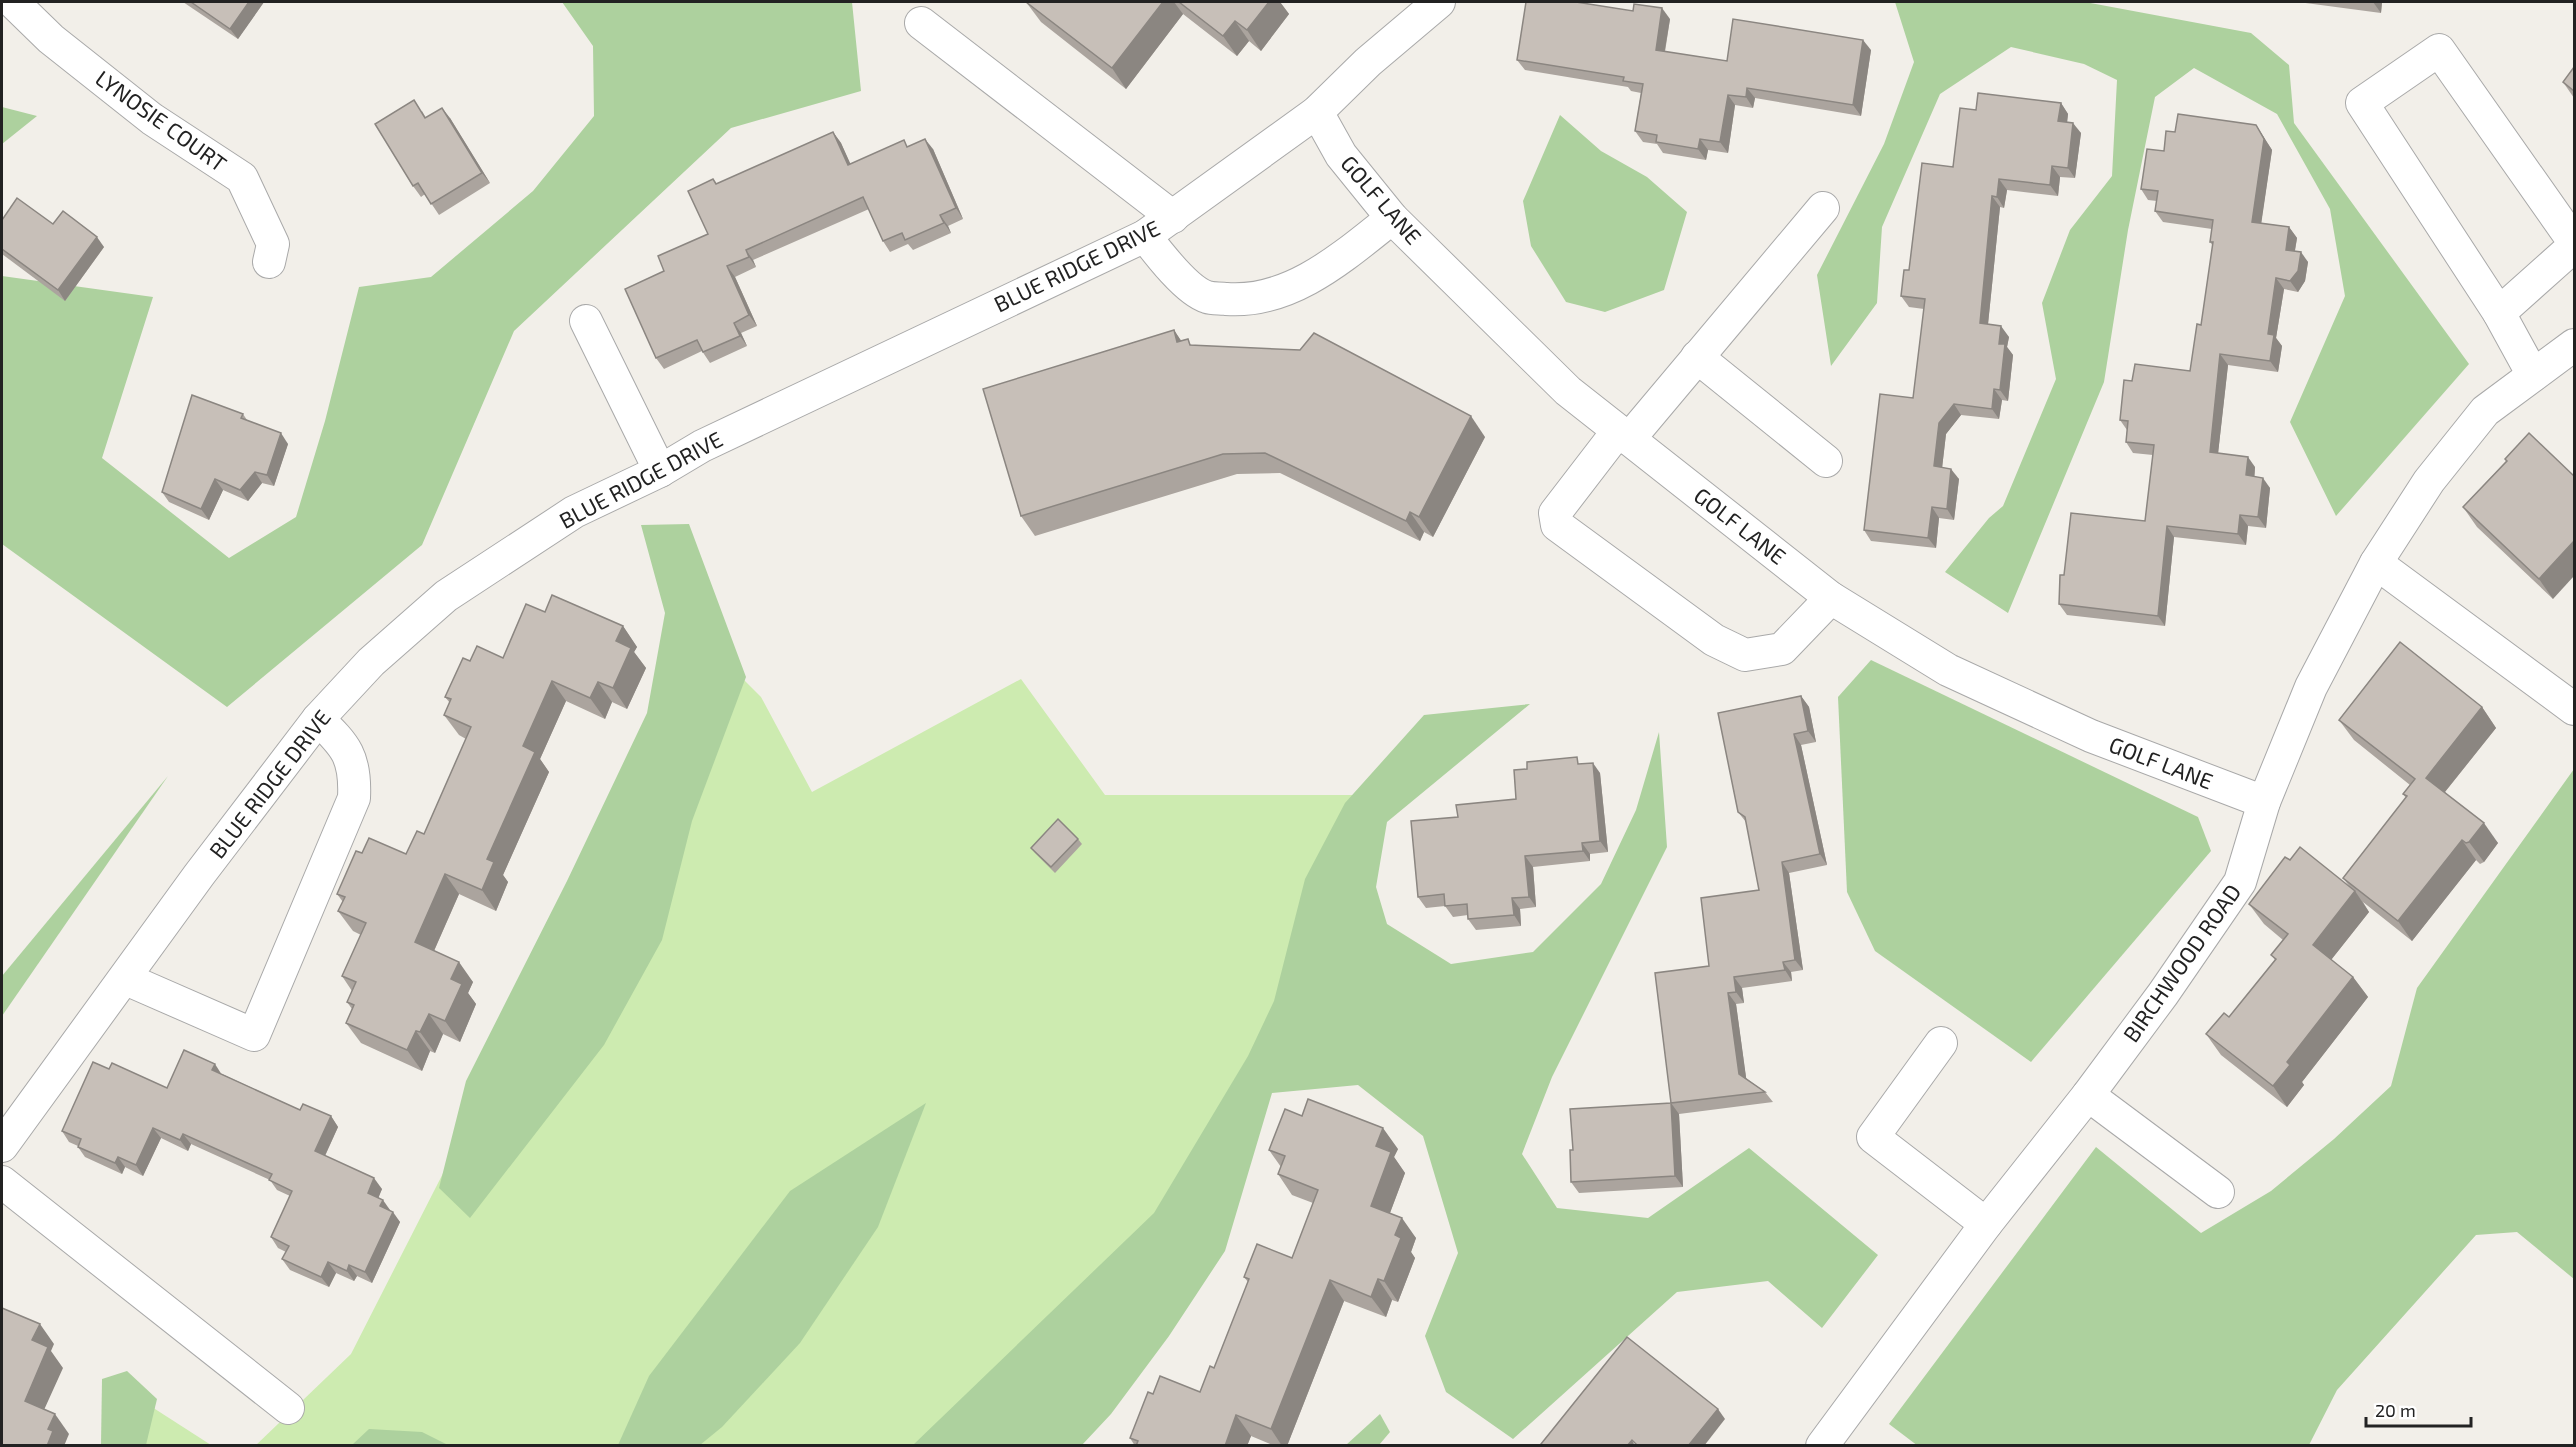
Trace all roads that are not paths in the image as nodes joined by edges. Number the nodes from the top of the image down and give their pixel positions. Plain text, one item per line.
1 (13, 2) edge
2 (1439, 2) edge
3 (921, 23) dead end
4 (1317, 112) junction
5 (1823, 207) dead end
6 (1173, 217) junction
7 (1392, 218) junction
8 (1145, 236) junction
9 (2574, 244) edge
10 (269, 262) dead end
11 (2499, 313) junction
12 (586, 321) dead end
13 (2574, 345) edge
14 (1697, 357) junction
15 (2533, 375) junction
16 (1624, 435) junction
17 (1826, 461) dead end
18 (660, 471) junction
19 (2376, 562) junction
20 (1831, 598) junction
21 (2574, 709) edge
22 (318, 718) junction
23 (2264, 802) junction
24 (126, 979) junction
25 (1941, 1043) dead end
26 (2088, 1095) junction
27 (2, 1146) edge
28 (2, 1182) edge
29 (2218, 1192) dead end
30 (1986, 1224) junction
31 (288, 1408) dead end
32 (1822, 1446) edge

1 - 10 street, LYNOSIE COURT
2 - 4 street, BLUE RIDGE DRIVE
3 - 6 street
4 - 6 street, BLUE RIDGE DRIVE
4 - 7 street, GOLF LANE
5 - 14 street
6 - 8 street, BLUE RIDGE DRIVE
7 - 8 street
7 - 16 street, GOLF LANE
8 - 18 street, BLUE RIDGE DRIVE
9 - 11 street
9 - 11 street
11 - 15 street
12 - 18 street
13 - 15 street, BIRCHWOOD ROAD
14 - 16 street
14 - 17 street
15 - 19 street, BIRCHWOOD ROAD
16 - 20 street, GOLF LANE
16 - 20 street
18 - 22 street, BLUE RIDGE DRIVE
19 - 21 street
19 - 23 street, BIRCHWOOD ROAD
20 - 23 street, GOLF LANE
22 - 24 street, BLUE RIDGE DRIVE
22 - 24 street
23 - 26 street, BIRCHWOOD ROAD
24 - 27 street, BLUE RIDGE DRIVE
25 - 30 street
26 - 29 street
26 - 30 street, BIRCHWOOD ROAD
28 - 31 street
30 - 32 street, BIRCHWOOD ROAD

